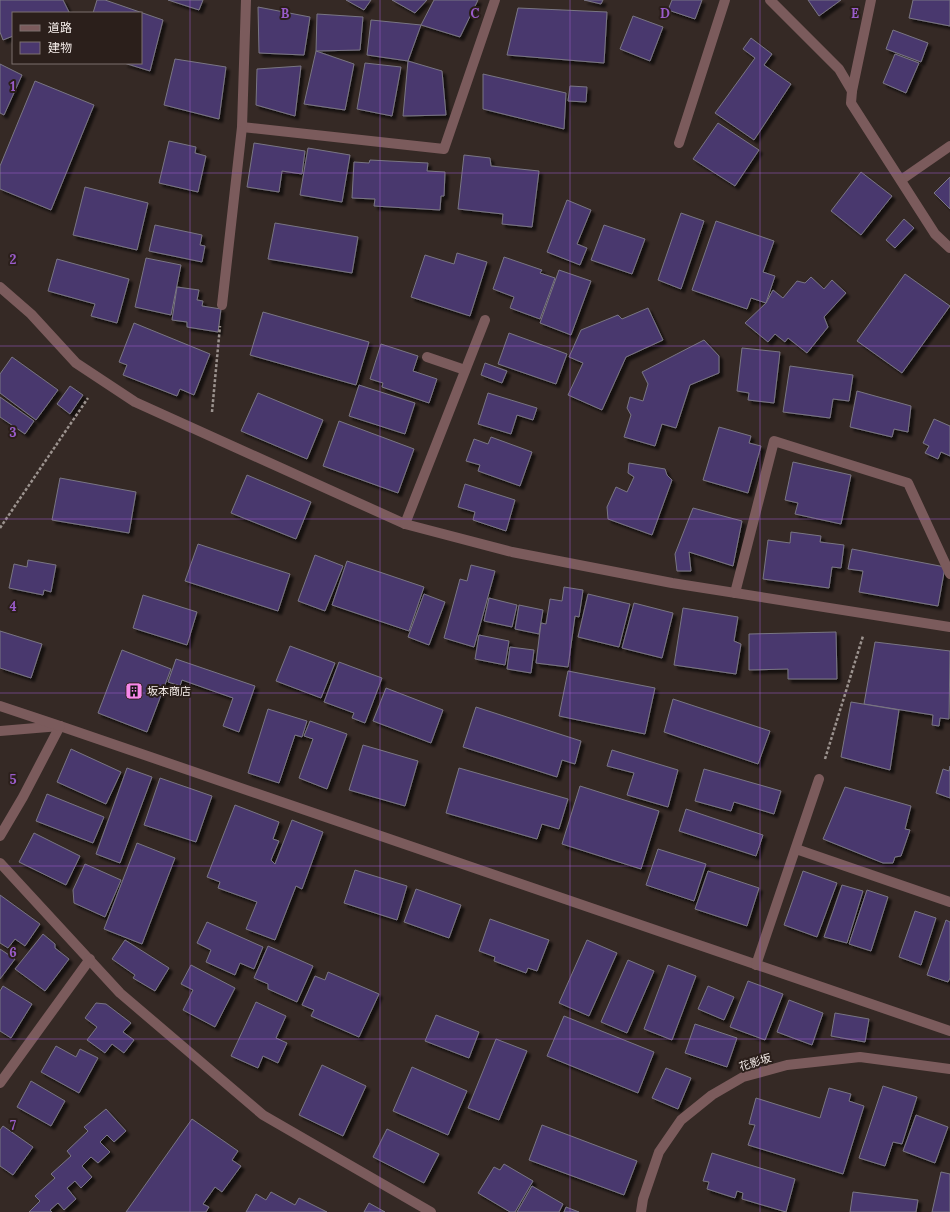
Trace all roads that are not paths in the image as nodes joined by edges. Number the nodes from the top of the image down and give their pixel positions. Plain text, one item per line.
1 (246, 0) edge
2 (495, 0) edge
3 (726, 0) edge
4 (770, 0) edge
5 (871, 0) edge
6 (852, 91) junction
7 (242, 127) junction
8 (679, 143) dead end
9 (950, 146) edge
10 (901, 180) junction
11 (950, 248) edge
12 (0, 286) edge
13 (222, 306) road end
14 (485, 320) dead end
15 (428, 357) dead end
16 (465, 370) junction
17 (405, 524) junction
18 (950, 574) edge
19 (735, 593) junction
20 (950, 627) edge
21 (0, 706) edge
22 (60, 726) junction
23 (0, 731) edge
24 (820, 779) road end
25 (0, 836) edge
26 (796, 850) junction
27 (0, 863) edge
28 (950, 902) edge
29 (90, 959) junction
30 (756, 965) junction
31 (950, 1031) edge
32 (950, 1069) edge
33 (0, 1083) edge
34 (431, 1212) edge
35 (641, 1212) edge

1 - 7 street
2 - 7 street
3 - 8 street
4 - 6 street
5 - 6 street
6 - 10 street
7 - 13 street
9 - 10 street
10 - 11 street
12 - 17 street
14 - 16 street
15 - 16 street
16 - 17 street
17 - 19 street
18 - 19 street
19 - 20 street
21 - 22 street
22 - 23 street
22 - 25 street
22 - 30 street
24 - 26 street
26 - 28 street
26 - 30 street
27 - 29 street
29 - 33 street
29 - 34 street
30 - 31 street
32 - 35 street, 花影坂

